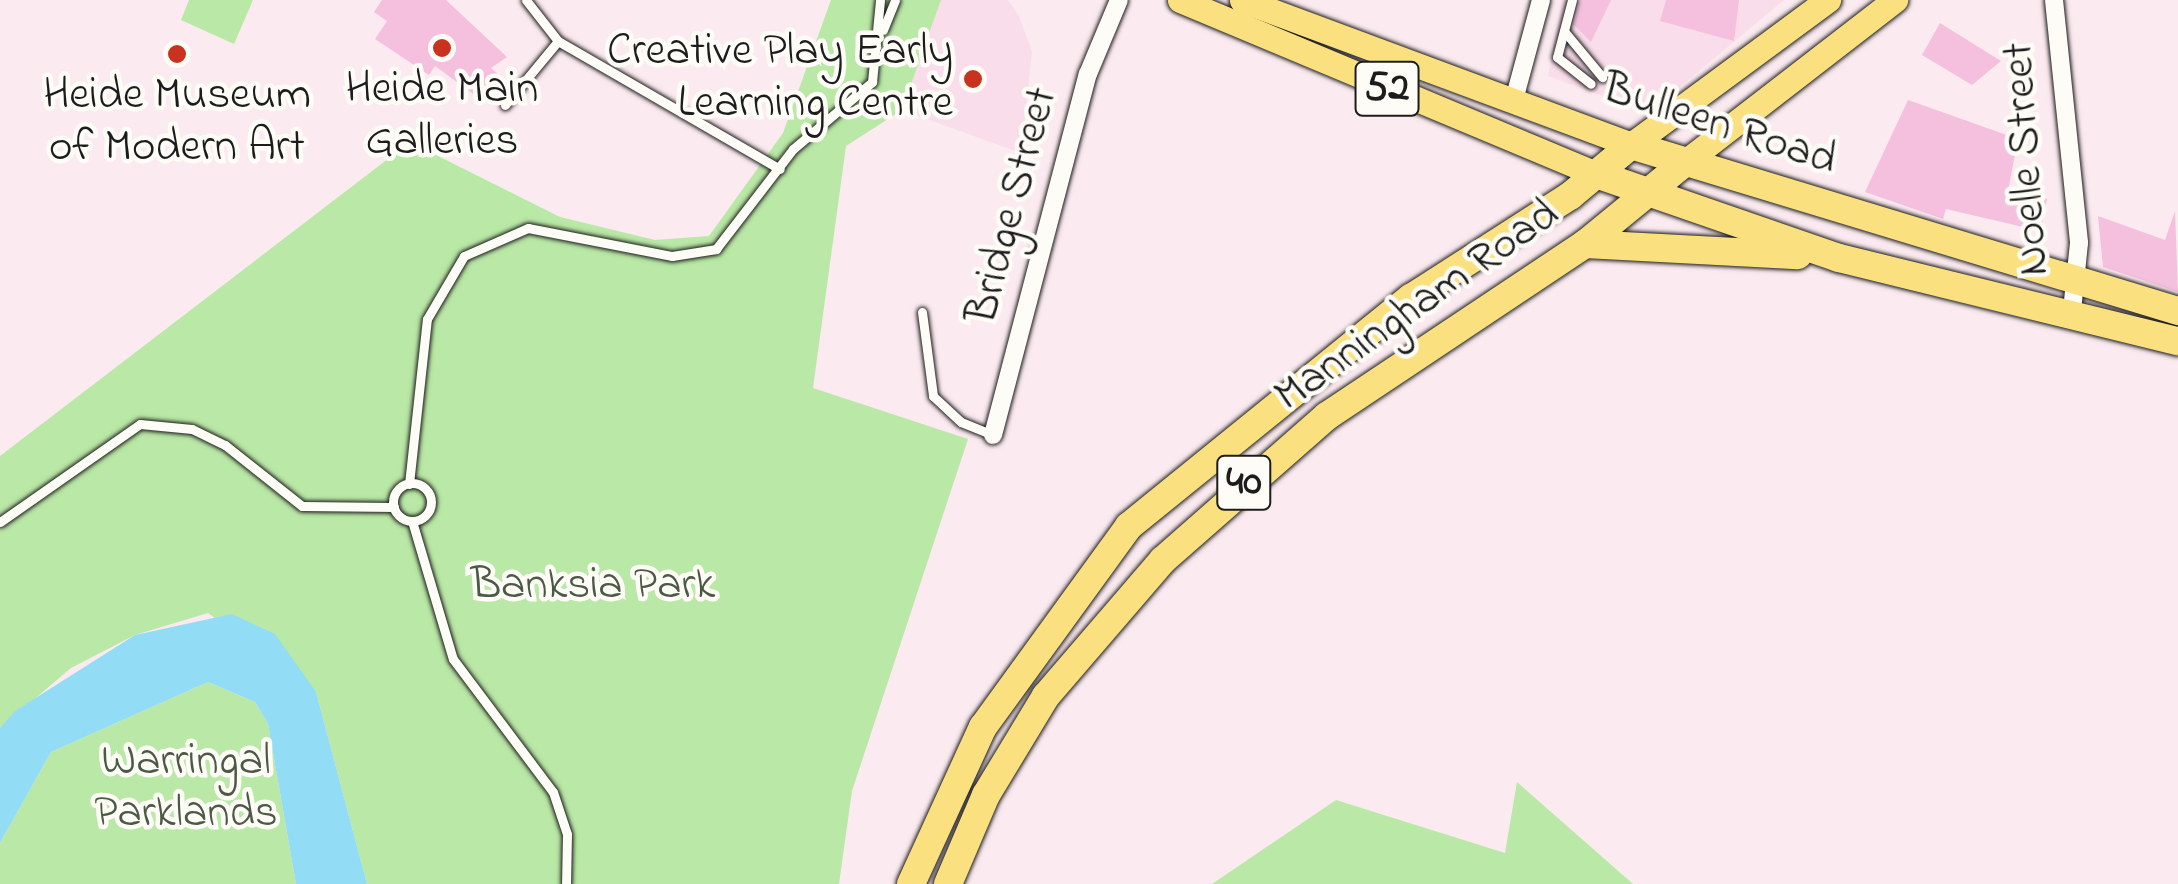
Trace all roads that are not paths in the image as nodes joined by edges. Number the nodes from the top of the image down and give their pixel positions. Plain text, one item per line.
1 (526, 0) edge
2 (880, 0) edge
3 (895, 0) edge
4 (1119, 0) edge
5 (1180, 0) edge
6 (1242, 0) edge
7 (1541, 0) edge
8 (1572, 0) edge
9 (1828, 0) edge
10 (1895, 0) edge
11 (2054, 0) edge
12 (1564, 25) junction
13 (882, 34) junction
14 (558, 41) junction
15 (1602, 77) dead end
16 (1592, 84) dead end
17 (1514, 100) junction
18 (505, 105) dead end
19 (1631, 145) junction
20 (1684, 164) junction
21 (780, 169) junction
22 (1596, 174) junction
23 (1655, 192) junction
24 (1584, 244) junction
25 (1840, 258) junction
26 (2075, 297) junction
27 (2178, 311) edge
28 (922, 312) dead end
29 (2178, 340) edge
30 (993, 434) joint
31 (408, 484) junction
32 (394, 507) junction
33 (412, 521) junction
34 (0, 522) edge
35 (1070, 596) junction
36 (1104, 626) junction
37 (566, 884) edge
38 (911, 884) edge
39 (948, 884) edge

1 - 14 lane
2 - 13 lane
3 - 13 lane
4 - 30 street, Bridge Street
5 - 22 main road, Bulleen Road / 52
6 - 17 main road, Bulleen Road / 52
7 - 17 street
8 - 12 lane
9 - 19 main road, Manningham Road / 40
10 - 20 main road, Manningham Road / 40
11 - 26 street, Noelle Street
12 - 15 lane
12 - 16 lane
13 - 21 lane
14 - 18 lane
14 - 21 lane
17 - 19 main road, Bulleen Road / 52
19 - 20 highway, Bulleen Road / 52
19 - 22 highway, Manningham Road / 40
20 - 23 highway, Manningham Road / 40
20 - 26 highway, Bulleen Road / 52
21 - 31 lane
22 - 23 highway, Bulleen Road / 52
22 - 35 highway, Manningham Road / 40
23 - 24 highway, Manningham Road / 40
23 - 25 highway, Bulleen Road / 52
24 - 25 highway, Bulleen Road / 52
24 - 36 highway, Manningham Road / 40
25 - 26 highway, Bulleen Road / 52
26 - 27 highway, Bulleen Road / 52
26 - 29 highway, Bulleen Road / 52
28 - 30 lane
31 - 32 lane
31 - 33 lane
32 - 33 lane
32 - 34 lane
33 - 37 lane
35 - 36 highway
35 - 38 highway, Manningham Road / 40
36 - 39 highway, Manningham Road / 40

